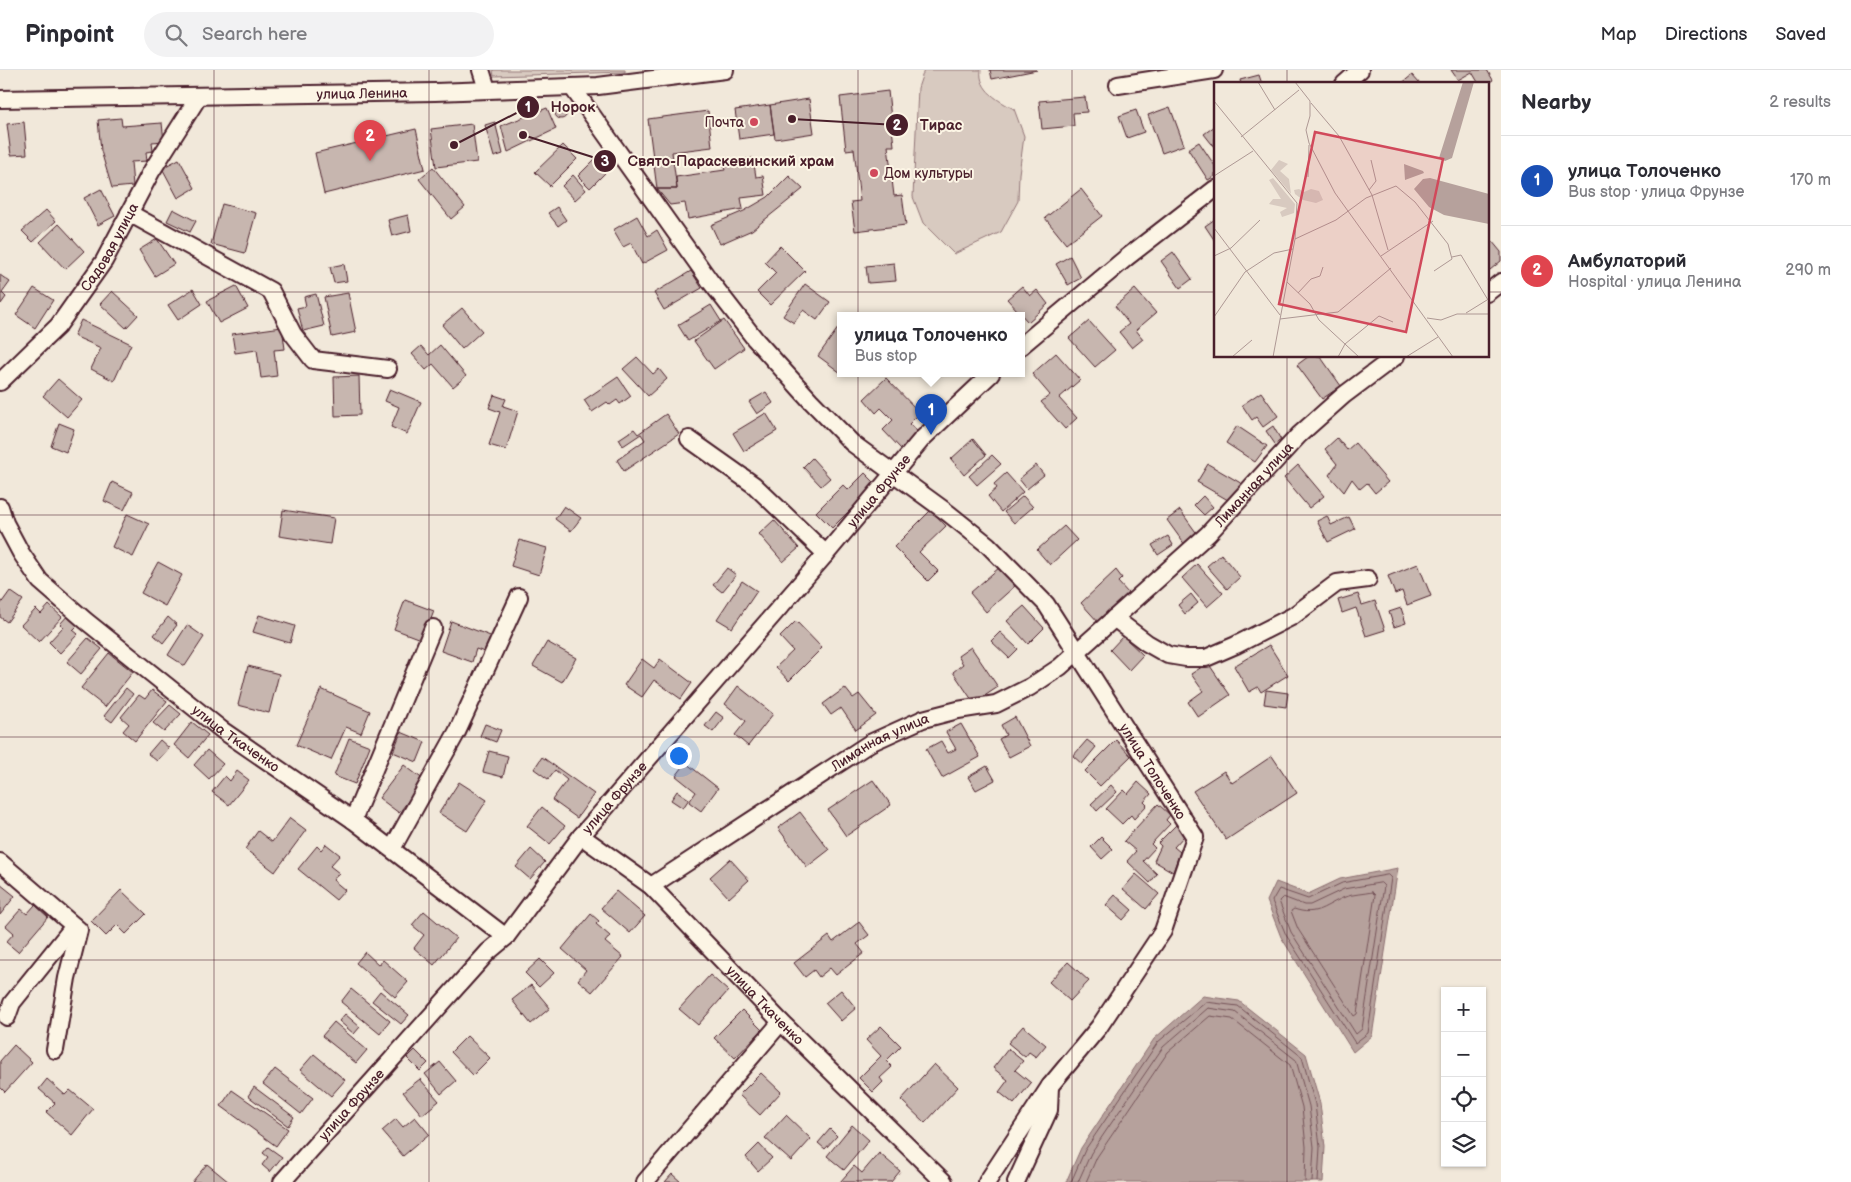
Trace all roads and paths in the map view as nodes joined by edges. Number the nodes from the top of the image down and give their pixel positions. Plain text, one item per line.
1 (481, 70) edge
2 (724, 70) edge
3 (1214, 70) edge
4 (1360, 70) edge
5 (1346, 82) edge
6 (1118, 84) dead end
7 (572, 87) junction
8 (487, 89) junction
9 (199, 96) junction
10 (0, 99) edge
11 (1214, 190) edge
12 (129, 213) junction
13 (1501, 282) edge
14 (1488, 292) edge
15 (1025, 343) edge
16 (1393, 358) edge
17 (388, 369) dead end
18 (988, 377) edge
19 (0, 382) edge
20 (689, 439) dead end
21 (894, 472) junction
22 (0, 507) edge
23 (826, 554) junction
24 (1368, 579) dead end
25 (519, 597) dead end
26 (1114, 618) junction
27 (433, 628) dead end
28 (1078, 652) junction
29 (353, 820) junction
30 (581, 836) junction
31 (392, 848) junction
32 (0, 862) edge
33 (652, 886) junction
34 (74, 926) junction
35 (506, 937) junction
36 (7, 1017) dead end
37 (781, 1022) junction
38 (55, 1050) dead end
39 (1050, 1086) junction
40 (282, 1182) edge
41 (644, 1182) edge
42 (944, 1182) edge
43 (987, 1182) edge
44 (1016, 1182) edge

1 - 8 street
2 - 7 street, улица Ленина
3 - 6 street
4 - 5 street
7 - 8 street, улица Ленина
7 - 21 street, улица Толоченко
8 - 9 street, улица Ленина
9 - 10 street, улица Ленина
9 - 12 street, Садовая улица
11 - 15 street
12 - 17 street
12 - 19 street, Садовая улица
13 - 14 street
16 - 26 street, Лиманная улица
18 - 21 street, улица Фрунзе
20 - 23 street
21 - 23 street, улица Фрунзе
21 - 28 street, улица Толоченко
22 - 29 street, улица Ткаченко
23 - 30 street, улица Фрунзе
24 - 26 street
25 - 31 street
26 - 28 street, Лиманная улица
27 - 29 street
28 - 33 street, Лиманная улица
28 - 39 street, улица Толоченко
29 - 31 street, улица Ткаченко
30 - 33 street, улица Ткаченко
30 - 35 street, улица Фрунзе
31 - 35 street, улица Ткаченко
32 - 34 street
33 - 37 street, улица Ткаченко
34 - 36 street
34 - 38 street
35 - 40 street, улица Фрунзе
37 - 41 street
37 - 42 street, улица Ткаченко
39 - 43 street, улица Толоченко
39 - 44 street

